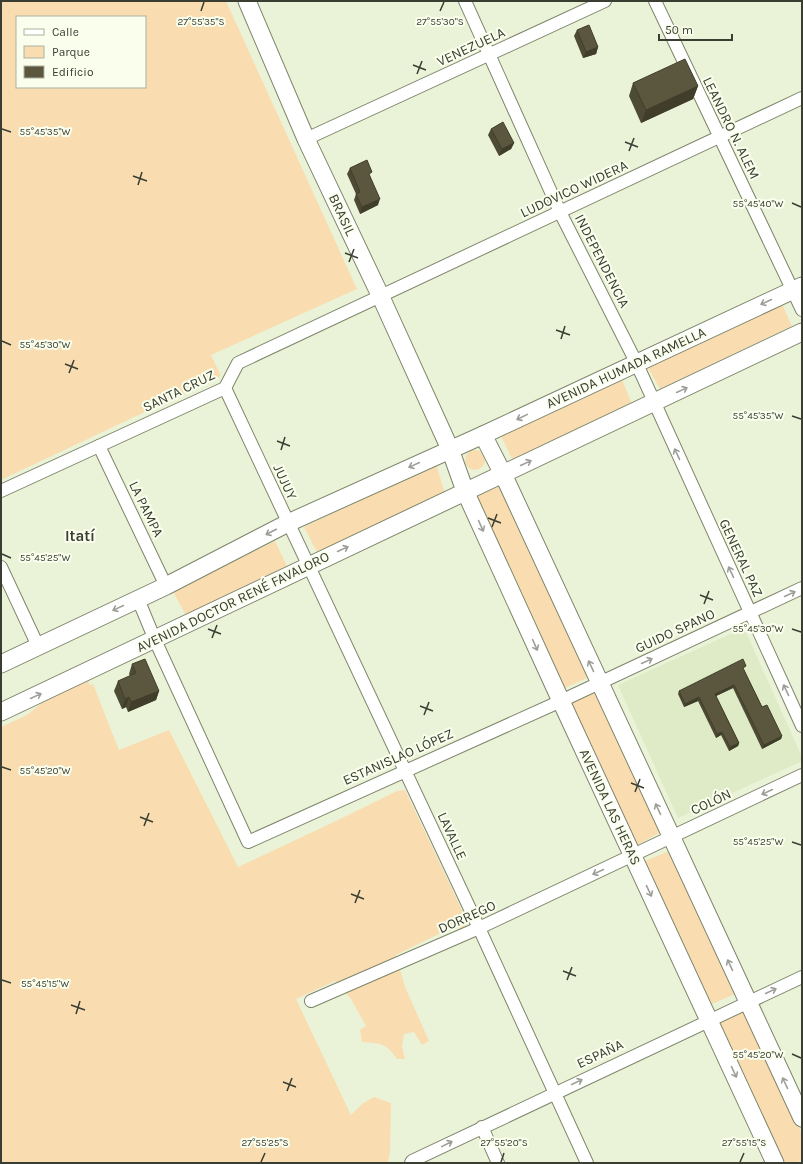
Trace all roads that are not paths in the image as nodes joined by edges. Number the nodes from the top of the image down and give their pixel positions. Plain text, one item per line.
1 (247, 1) edge
2 (465, 1) edge
3 (605, 1) edge
4 (655, 1) edge
5 (490, 55) junction
6 (802, 98) edge
7 (719, 137) junction
8 (306, 139) junction
9 (560, 212) junction
10 (798, 288) edge
11 (380, 295) junction
12 (802, 310) edge
13 (802, 332) edge
14 (636, 362) junction
15 (225, 388) junction
16 (654, 403) junction
17 (483, 435) junction
18 (99, 446) junction
19 (450, 449) junction
20 (503, 474) junction
21 (1, 491) edge
22 (465, 491) junction
23 (288, 523) junction
24 (308, 566) junction
25 (1, 567) edge
26 (166, 586) junction
27 (802, 588) edge
28 (138, 599) junction
29 (750, 612) junction
30 (155, 640) junction
31 (38, 646) junction
32 (1, 664) edge
33 (599, 683) junction
34 (561, 701) junction
35 (1, 712) edge
36 (802, 726) edge
37 (405, 770) junction
38 (802, 775) edge
39 (671, 837) junction
40 (633, 856) junction
41 (479, 928) junction
42 (802, 977) edge
43 (311, 1000) dead end
44 (747, 1002) junction
45 (710, 1020) junction
46 (554, 1092) junction
47 (802, 1118) edge
48 (482, 1127) junction
49 (412, 1162) edge
50 (498, 1163) edge
51 (587, 1163) edge
52 (775, 1163) edge

1 - 8 main road, BRASIL
2 - 5 street, INDEPENDENCIA
3 - 5 street, VENEZUELA
4 - 7 street, LEANDRO N. ALEM
5 - 8 street, VENEZUELA
5 - 9 street, INDEPENDENCIA
6 - 7 street, LUDOVICO WIDERA
7 - 9 street, LUDOVICO WIDERA
7 - 10 street, LEANDRO N. ALEM
8 - 11 main road, BRASIL
9 - 11 street, LUDOVICO WIDERA
9 - 14 street, INDEPENDENCIA
10 - 12 street, LEANDRO N. ALEM
10 -> 14 main road, AVENIDA HUMADA RAMELLA
11 - 15 street, SANTA CRUZ
11 - 19 main road, BRASIL
16 -> 13 main road
14 - 16 street, INDEPENDENCIA
14 -> 17 main road, AVENIDA HUMADA RAMELLA
15 - 18 street, SANTA CRUZ
15 - 23 street, JUJUY
20 -> 16 main road
29 -> 16 street, GENERAL PAZ
17 - 19 main road, AVENIDA HUMADA RAMELLA
17 - 20 main road
18 - 21 street, SANTA CRUZ
18 - 26 street, LA PAMPA
19 - 22 main road, AVENIDA LAS HERAS
19 -> 23 main road
20 - 22 main road
33 -> 20 main road
24 -> 22 main road, AVENIDA DOCTOR RENÉ FAVALORO
22 -> 34 main road, AVENIDA LAS HERAS
23 - 24 street, LAVALLE
23 -> 26 main road
24 - 30 main road, AVENIDA DOCTOR RENÉ FAVALORO
24 - 37 street, LAVALLE
25 - 31 street
26 - 28 main road
29 -> 27 street, GUIDO SPANO
28 - 30 street
28 -> 31 main road
33 -> 29 street, GUIDO SPANO
36 -> 29 street, GENERAL PAZ
35 -> 30 main road, AVENIDA DOCTOR RENÉ FAVALORO
30 - 37 street, ESTANISLAO LÓPEZ
31 - 32 main road
33 - 34 street, GUIDO SPANO
39 -> 33 main road
34 - 37 street, ESTANISLAO LÓPEZ
34 - 40 main road, AVENIDA LAS HERAS
37 - 41 street, LAVALLE
38 -> 39 street, COLÓN
39 - 40 street, COLÓN
44 -> 39 main road
40 -> 41 street, DORREGO
40 -> 45 main road, AVENIDA LAS HERAS
41 - 43 street, DORREGO
41 - 46 street, LAVALLE
44 -> 42 street, ESPAÑA
44 - 45 street, ESPAÑA
47 -> 44 main road
46 -> 45 street, ESPAÑA
45 -> 52 main road, AVENIDA LAS HERAS
46 - 48 street, ESPAÑA
46 - 51 street, LAVALLE
49 -> 48 street, ESPAÑA
48 - 50 street

